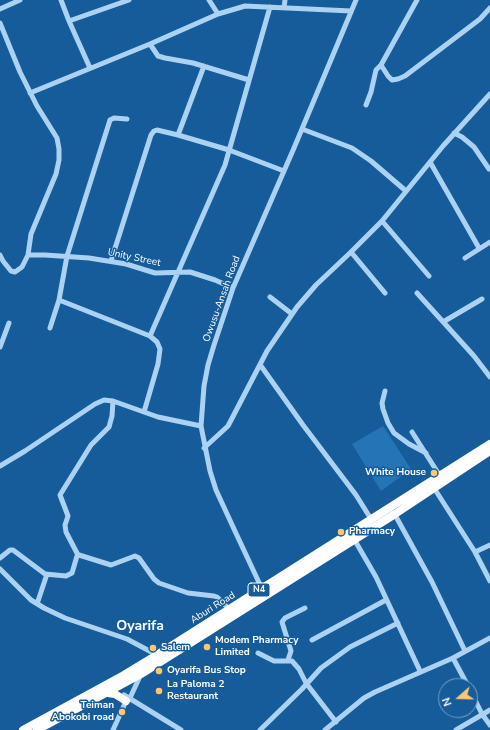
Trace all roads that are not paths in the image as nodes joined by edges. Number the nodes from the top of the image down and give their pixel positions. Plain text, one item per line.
1 (20, 0) edge
2 (61, 0) edge
3 (129, 0) edge
4 (209, 0) edge
5 (263, 0) edge
6 (285, 0) edge
7 (356, 0) edge
8 (416, 0) edge
9 (117, 2) edge
10 (268, 7) junction
11 (284, 8) junction
12 (490, 8) edge
13 (0, 9) edge
14 (351, 11) junction
15 (218, 14) junction
16 (69, 21) junction
17 (0, 23) edge
18 (150, 44) junction
19 (381, 65) junction
20 (204, 66) junction
21 (90, 68) junction
22 (248, 80) junction
23 (30, 93) junction
24 (490, 94) edge
25 (366, 105) dead end
26 (127, 119) dead end
27 (302, 129) junction
28 (454, 133) junction
29 (178, 135) junction
30 (229, 150) junction
31 (430, 162) junction
32 (489, 169) edge
33 (284, 171) junction
34 (406, 191) junction
35 (382, 220) junction
36 (490, 242) edge
37 (479, 248) junction
38 (351, 252) junction
39 (0, 255) edge
40 (28, 256) junction
41 (68, 256) junction
42 (465, 258) dead end
43 (111, 261) junction
44 (178, 272) junction
45 (429, 276) dead end
46 (233, 288) junction
47 (385, 293) dead end
48 (417, 294) dead end
49 (270, 297) dead end
50 (482, 299) dead end
51 (59, 300) junction
52 (292, 314) junction
53 (443, 322) junction
54 (9, 323) dead end
55 (50, 328) dead end
56 (150, 336) junction
57 (0, 347) edge
58 (261, 366) junction
59 (490, 376) edge
60 (385, 391) dead end
61 (113, 402) junction
62 (144, 412) junction
63 (201, 426) junction
64 (412, 432) dead end
65 (490, 444) edge
66 (204, 448) junction
67 (490, 451) edge
68 (426, 453) junction
69 (0, 466) edge
70 (440, 476) junction
71 (434, 488) junction
72 (390, 507) junction
73 (395, 514) junction
74 (371, 518) junction
75 (354, 539) junction
76 (490, 545) edge
77 (475, 552) junction
78 (78, 555) junction
79 (0, 558) edge
80 (0, 569) edge
81 (47, 574) junction
82 (490, 581) edge
83 (262, 589) junction
84 (386, 600) junction
85 (37, 604) junction
86 (305, 608) dead end
87 (229, 609) junction
88 (398, 623) junction
89 (490, 638) edge
90 (312, 640) dead end
91 (465, 651) junction
92 (258, 653) dead end
93 (158, 654) junction
94 (453, 658) junction
95 (288, 660) junction
96 (420, 671) junction
97 (141, 674) junction
98 (124, 675) junction
99 (464, 678) edge
100 (306, 683) junction
101 (121, 686) junction
102 (108, 693) junction
103 (126, 698) junction
104 (478, 706) edge
105 (490, 710) edge
106 (482, 714) junction
107 (336, 722) junction
108 (490, 725) edge
109 (23, 730) edge
110 (37, 730) edge
111 (113, 730) edge
112 (181, 730) edge
113 (260, 730) edge
114 (325, 730) edge
115 (456, 730) edge

1 - 13 street
2 - 16 street
3 - 9 street
4 - 15 street
5 - 10 street
6 - 11 street
7 - 14 street, Owusu-Ansah Road
8 - 19 street
9 - 16 street
10 - 11 street
10 - 15 street
10 - 22 street
11 - 14 street
12 - 19 street
14 - 27 street, Owusu-Ansah Road
15 - 18 street
16 - 21 street
17 - 23 street
18 - 20 street
18 - 21 street
19 - 25 street
20 - 22 street
20 - 29 street
21 - 23 street
22 - 30 street
23 - 40 street
24 - 28 street
26 - 41 street
27 - 33 street, Owusu-Ansah Road
27 - 34 street
28 - 31 street
28 - 32 street
29 - 30 street
29 - 43 street
30 - 33 street
30 - 44 street
31 - 34 street
31 - 37 street
33 - 46 street, Owusu-Ansah Road
34 - 35 street
35 - 38 street
35 - 45 street
36 - 37 street
37 - 42 street
38 - 47 street
38 - 52 street
39 - 40 street
40 - 41 street, Unity Street
41 - 43 street, Unity Street
41 - 51 street
43 - 44 street, Unity Street
44 - 46 street, Unity Street
44 - 56 street
46 - 63 street, Owusu-Ansah Road
48 - 53 street
49 - 52 street
50 - 53 street
51 - 55 street
51 - 56 street
52 - 58 street
53 - 59 street
54 - 57 street
56 - 62 street
58 - 66 street
58 - 74 street
60 - 68 street
61 - 62 street
61 - 69 street
61 - 78 street
62 - 63 street
63 - 66 street, Owusu-Ansah Road
64 - 68 street
65 - 70 highway, Aburi Road / N4
66 - 83 street, Owusu-Ansah Road
67 - 71 highway, Aburi Road / N4
68 - 70 street
70 - 72 highway, Aburi Road / N4
71 - 73 highway, Aburi Road / N4
71 - 77 street
72 - 73 street
72 - 74 highway, Aburi Road / N4
73 - 75 highway, Aburi Road / N4
73 - 91 street
74 - 83 highway, Aburi Road / N4
75 - 84 street
75 - 97 highway, Aburi Road / N4
76 - 77 street
77 - 82 street
78 - 81 street
78 - 87 street
79 - 81 street
80 - 85 street
81 - 85 street
83 - 87 highway, Aburi Road / N4
84 - 88 street
84 - 90 street
85 - 93 street
86 - 95 street
87 - 93 highway, Aburi Road / N4
88 - 96 street
88 - 100 street
89 - 91 street
91 - 94 street
92 - 95 street
93 - 98 highway, Aburi Road / N4
94 - 96 street
94 - 99 street
95 - 100 street
96 - 107 street
97 - 101 highway, Aburi Road / N4
97 - 103 street
98 - 101 street
98 - 109 highway, Aburi Road / N4
100 - 107 street
100 - 113 street
101 - 102 highway, Aburi Road / N4
101 - 103 street
102 - 103 highway
102 - 110 highway, Aburi Road / N4
103 - 111 street
103 - 112 street
104 - 106 street
105 - 106 street
106 - 108 street
106 - 115 street
107 - 114 street

